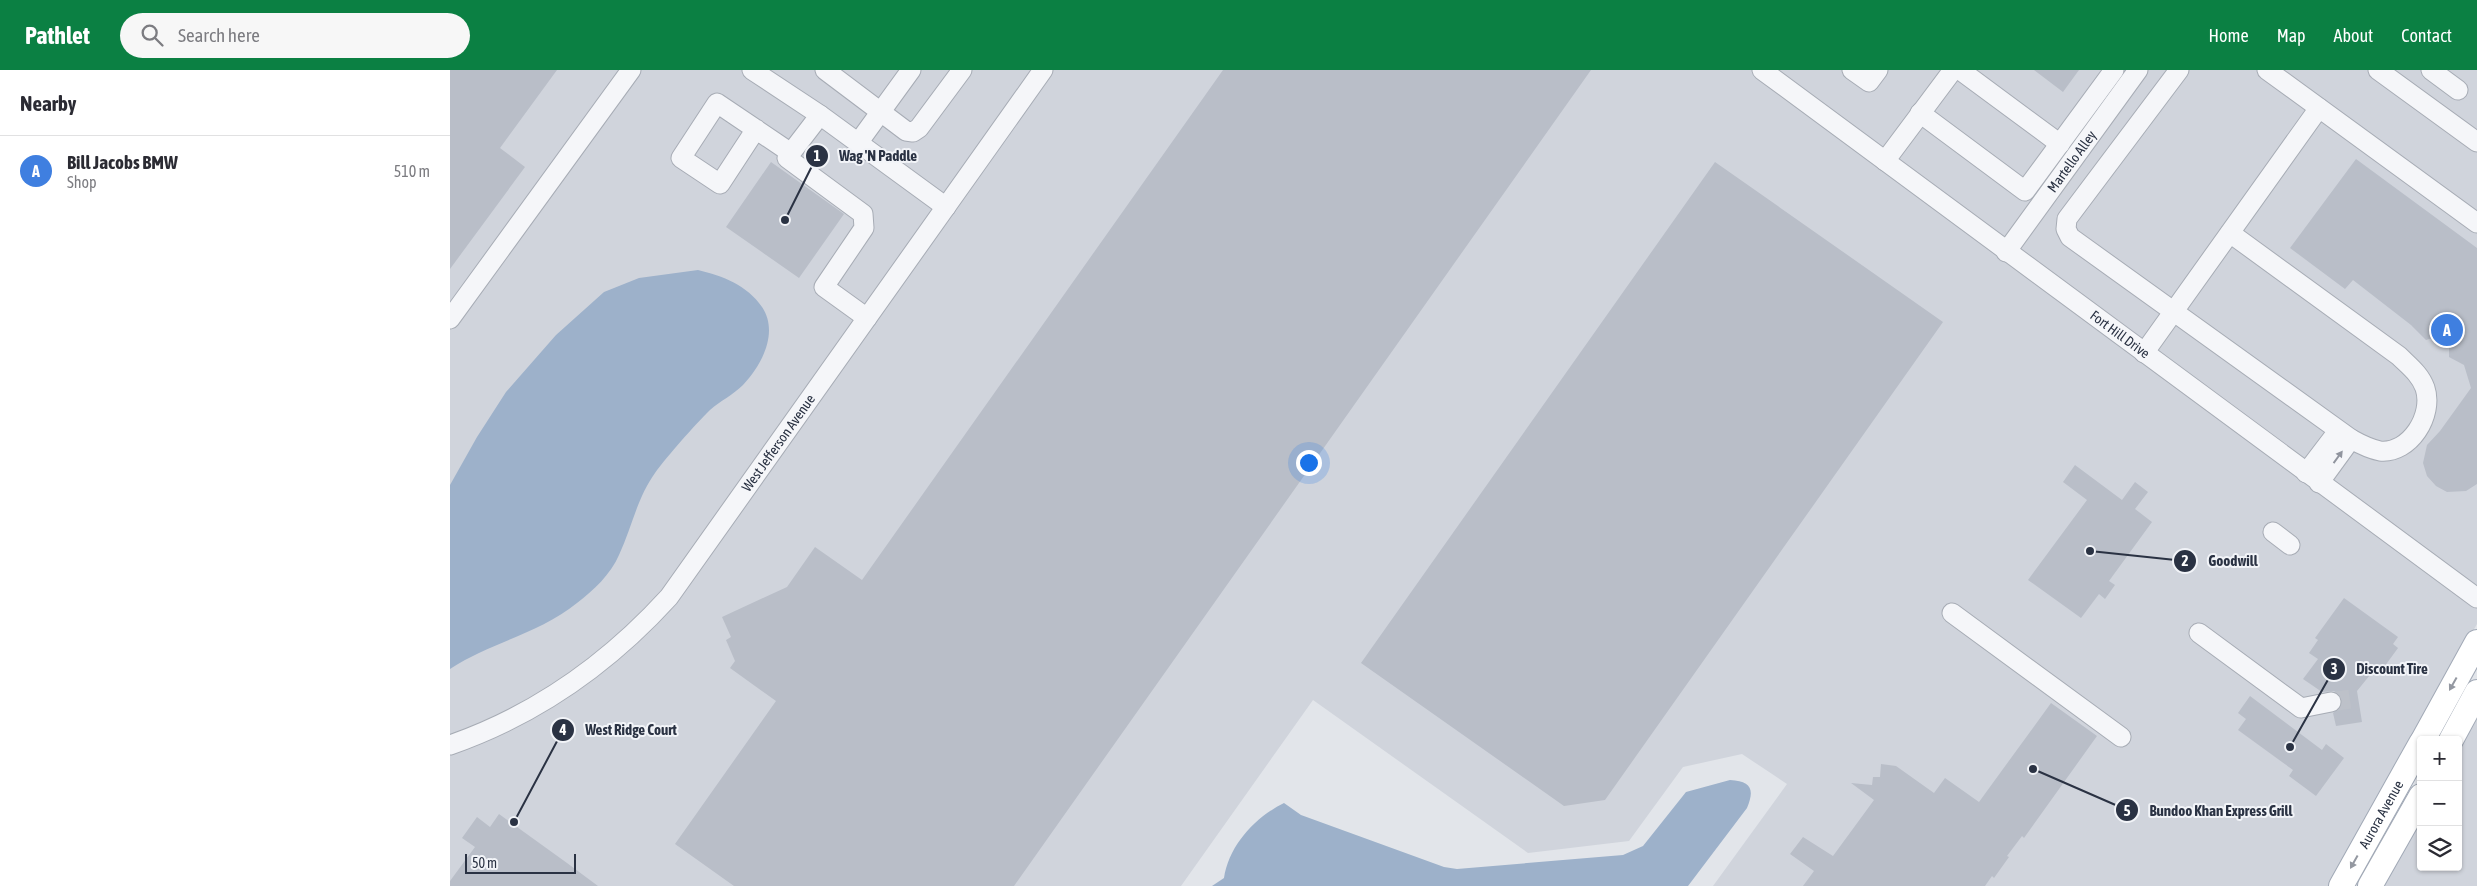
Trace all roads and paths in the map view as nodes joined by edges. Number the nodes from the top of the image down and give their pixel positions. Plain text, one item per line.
1 (631, 70) edge
2 (752, 70) edge
3 (825, 70) edge
4 (962, 70) edge
5 (1043, 70) edge
6 (1762, 70) edge
7 (1852, 70) edge
8 (1878, 70) edge
9 (1953, 70) edge
10 (1960, 70) edge
11 (2114, 70) edge
12 (2138, 70) edge
13 (2179, 70) edge
14 (2267, 70) edge
15 (2378, 70) edge
16 (2431, 70) edge
17 (904, 73) edge
18 (2458, 90) dead end
19 (2319, 108) junction
20 (880, 112) junction
21 (1920, 113) junction
22 (820, 115) junction
23 (756, 129) dead end
24 (2477, 142) edge
25 (858, 143) junction
26 (2060, 144) junction
27 (791, 153) junction
28 (1885, 161) junction
29 (946, 207) junction
30 (2477, 223) edge
31 (2230, 233) junction
32 (2006, 252) junction
33 (2175, 311) junction
34 (450, 318) edge
35 (867, 318) junction
36 (2144, 354) junction
37 (2345, 435) junction
38 (2312, 478) junction
39 (2273, 532) dead end
40 (2290, 545) dead end
41 (2477, 598) edge
42 (1952, 612) dead end
43 (2199, 633) dead end
44 (2477, 642) edge
45 (2477, 692) edge
46 (2332, 702) tunnel mouth
47 (2425, 736) edge
48 (2453, 736) edge
49 (2121, 737) dead end
50 (450, 745) edge
51 (2417, 750) edge
52 (2417, 803) edge
53 (2341, 886) edge
54 (2370, 886) edge

1 - 34 street
2 - 22 street
3 - 20 street
4 - 20 street
5 - 29 street, West Jefferson Avenue
6 - 28 street, Fort Hill Drive
7 - 8 street
9 - 21 street
10 - 26 street
11 - 26 street
12 - 32 street, Martello Alley
13 - 33 street
14 - 19 street
15 - 24 street
16 - 18 street
17 - 20 street
19 - 30 street
19 - 31 street
20 - 25 street
21 - 26 street
21 - 28 street
22 - 25 street
22 - 27 street
23 - 27 street
25 - 29 street
27 - 35 street
28 - 32 street, Fort Hill Drive
29 - 35 street, West Jefferson Avenue
31 - 33 street
31 - 37 street
32 - 36 street, Fort Hill Drive
33 - 36 street
33 - 37 street
35 - 50 street, West Jefferson Avenue
36 - 38 street, Fort Hill Drive
37 - 38 street
38 - 41 street, Fort Hill Drive
39 - 40 street
42 - 49 street
43 - 46 street
44 -> 47 main road, Aurora Avenue
45 - 48 main road
51 -> 53 main road, Aurora Avenue
52 - 54 main road, Aurora Avenue

